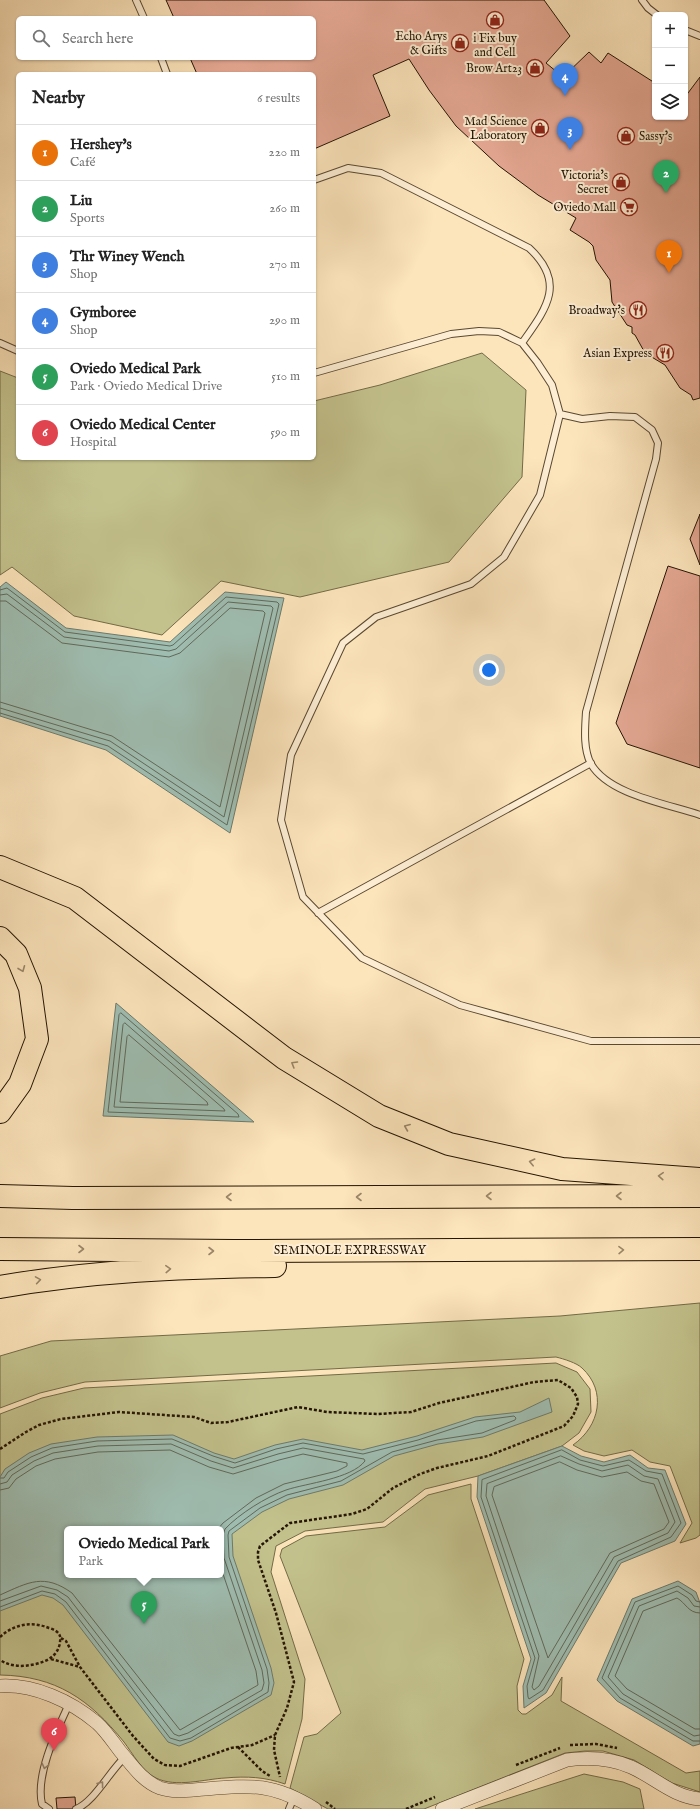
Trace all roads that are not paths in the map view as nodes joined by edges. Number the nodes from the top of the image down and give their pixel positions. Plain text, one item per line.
1 (136, 0) edge
2 (642, 0) edge
3 (653, 12) edge
4 (143, 16) edge
5 (688, 31) edge
6 (700, 36) edge
7 (161, 60) edge
8 (166, 72) edge
9 (316, 179) edge
10 (0, 343) edge
11 (522, 343) junction
12 (16, 350) edge
13 (316, 373) edge
14 (560, 414) junction
15 (591, 763) junction
16 (700, 815) edge
17 (0, 867) edge
18 (318, 913) junction
19 (0, 938) edge
20 (700, 1041) edge
21 (0, 1112) edge
22 (700, 1179) edge
23 (0, 1196) edge
24 (700, 1196) edge
25 (0, 1249) edge
26 (700, 1249) edge
27 (582, 1251) junction
28 (0, 1287) edge
29 (0, 1686) edge
30 (69, 1704) junction
31 (125, 1757) junction
32 (700, 1799) edge
33 (291, 1803) edge
34 (49, 1809) edge
35 (76, 1809) edge
36 (315, 1809) edge
37 (442, 1809) edge

1 - 4 lane
2 - 3 lane
5 - 6 lane
7 - 8 lane
9 - 11 lane
10 - 12 lane
11 - 13 lane
11 - 14 lane
14 - 15 lane
14 - 18 lane
15 - 16 lane
15 - 18 lane
22 -> 17 highway
18 - 20 lane
19 -> 21 highway
24 -> 23 highway
25 -> 27 highway, SEMINOLE EXPRESSWAY
27 -> 26 highway, SEMINOLE EXPRESSWAY
28 -> 27 highway
29 - 30 street
30 - 31 street
30 -> 34 lane
31 - 33 street
35 -> 31 lane
32 - 37 street
33 - 36 street

